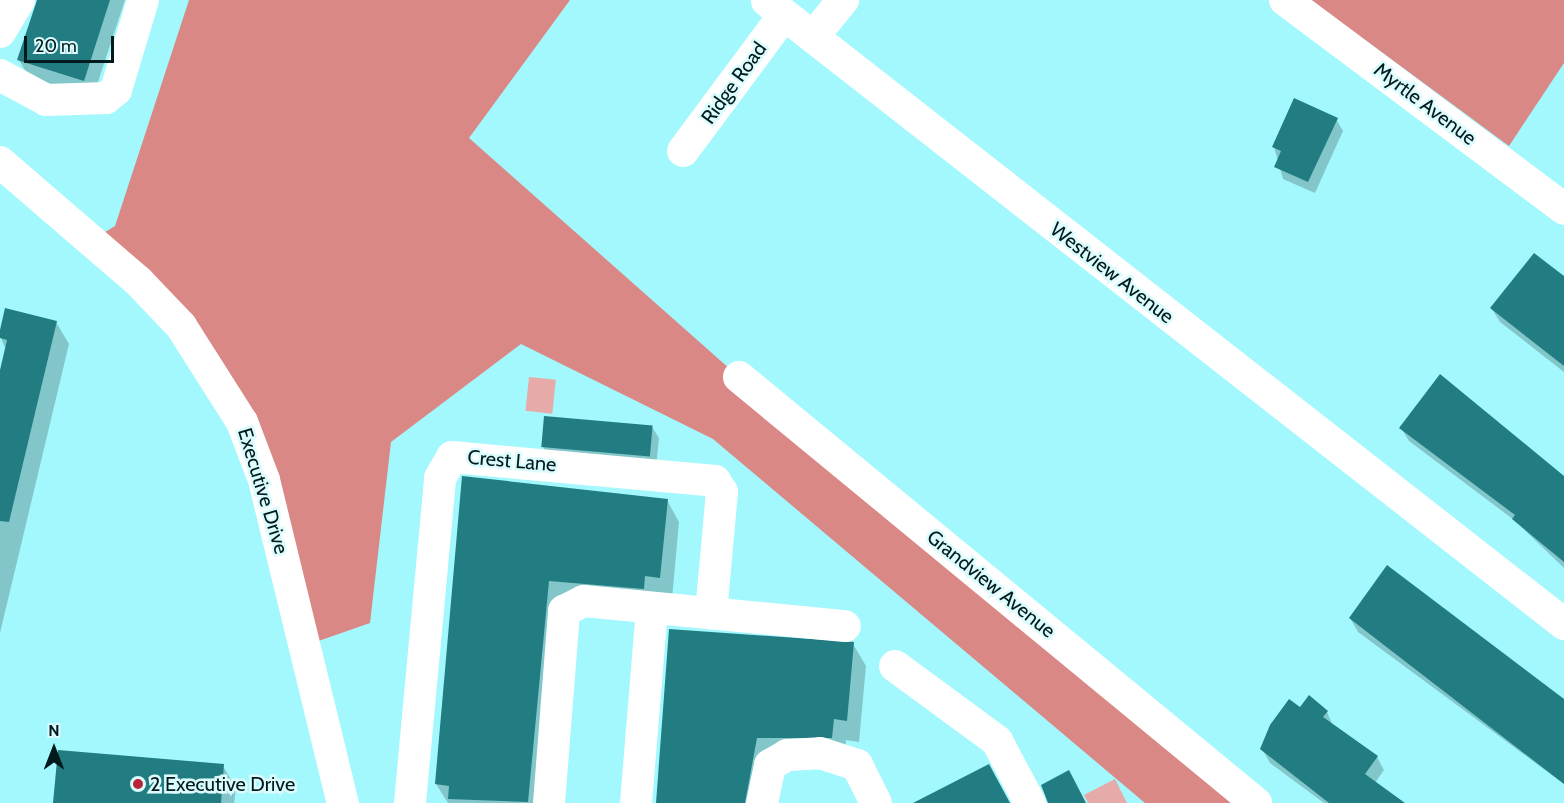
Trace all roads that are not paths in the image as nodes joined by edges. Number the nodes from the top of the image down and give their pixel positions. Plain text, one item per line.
1 (19, 0) edge
2 (143, 0) edge
3 (843, 0) edge
4 (1285, 0) edge
5 (776, 8) joint
6 (0, 32) edge
7 (813, 37) junction
8 (0, 75) edge
9 (683, 151) dead end
10 (0, 162) edge
11 (1564, 208) edge
12 (739, 377) dead end
13 (652, 609) junction
14 (711, 614) junction
15 (1564, 624) edge
16 (845, 626) dead end
17 (895, 666) dead end
18 (1248, 798) edge
19 (344, 803) edge
20 (410, 803) edge
21 (549, 803) edge
22 (636, 803) edge
23 (762, 803) edge
24 (876, 803) edge
25 (1030, 803) edge

1 - 6 street
2 - 8 street
3 - 7 street
4 - 11 street, Myrtle Avenue
5 - 7 street, Westview Avenue
5 - 9 street, Ridge Road
7 - 15 street, Westview Avenue
10 - 19 street, Executive Drive
12 - 18 street, Grandview Avenue
13 - 14 street
13 - 21 street
13 - 22 street
14 - 16 street
14 - 20 street, Crest Lane
17 - 25 street
23 - 24 street

